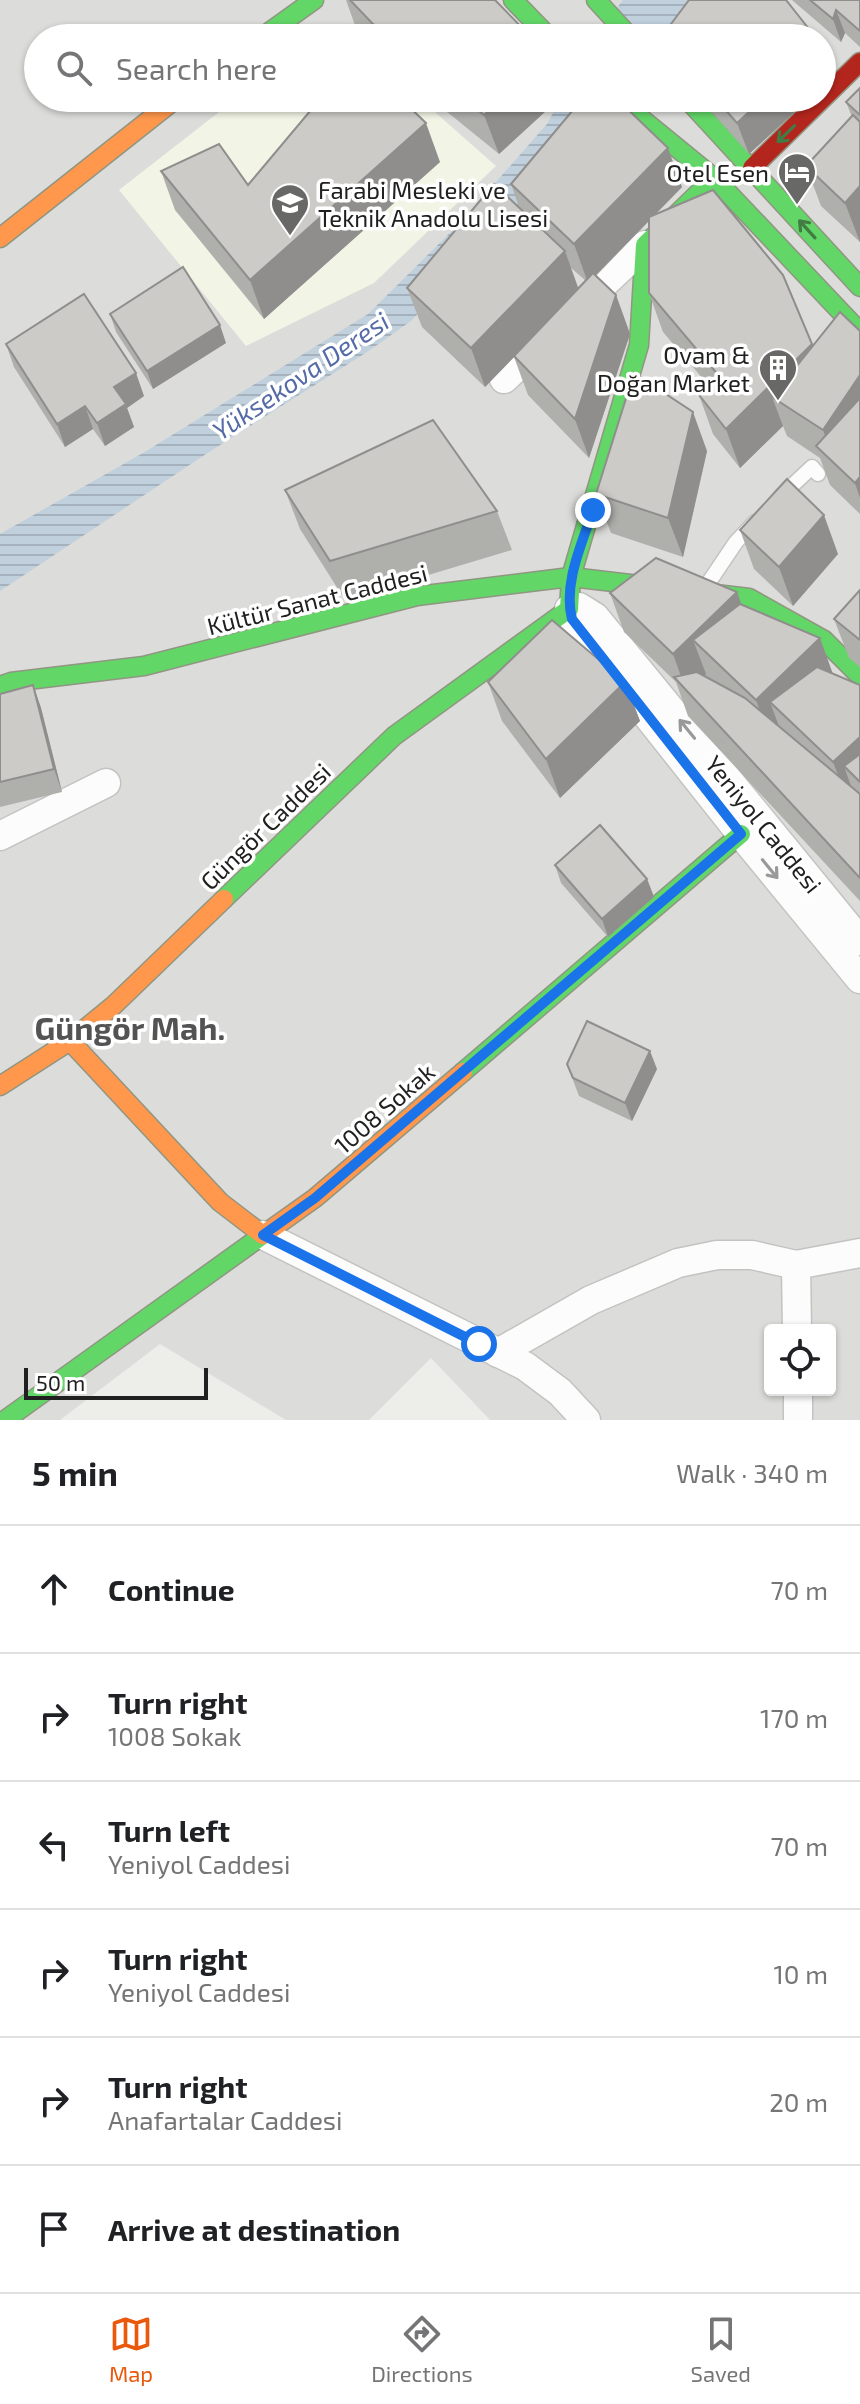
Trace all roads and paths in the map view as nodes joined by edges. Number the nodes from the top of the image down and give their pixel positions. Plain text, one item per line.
1 (314, 0) edge
2 (513, 0) edge
3 (596, 0) edge
4 (281, 24) edge
5 (536, 24) edge
6 (618, 24) edge
7 (860, 62) edge
8 (836, 86) edge
9 (159, 112) edge
10 (632, 112) edge
11 (699, 112) edge
12 (809, 112) edge
13 (752, 168) junction
14 (714, 178) junction
15 (0, 238) edge
16 (645, 245) junction
17 (860, 287) edge
18 (860, 332) edge
19 (504, 379) dead end
20 (818, 474) dead end
21 (571, 577) junction
22 (703, 592) junction
23 (569, 609) junction
24 (860, 676) edge
25 (4, 678) edge
26 (106, 783) dead end
27 (741, 834) junction
28 (0, 836) edge
29 (860, 941) edge
30 (860, 979) edge
31 (70, 1041) junction
32 (0, 1086) edge
33 (263, 1235) junction
34 (860, 1253) edge
35 (796, 1265) junction
36 (797, 1324) edge
37 (498, 1353) junction
38 (798, 1396) edge
39 (5, 1420) edge
40 (586, 1420) edge
41 (798, 1420) edge

1 - 4 street
2 - 5 street
3 - 6 street
7 -> 8 street
9 - 15 street
10 - 14 street
11 - 13 street
12 -> 13 street
17 -> 13 street
14 - 16 street
14 - 18 street
16 - 19 street
16 - 21 street
20 - 22 lane
21 - 22 street, Kültür Sanat Caddesi
21 - 23 street
21 - 25 street, Kültür Sanat Caddesi
22 - 24 street, Kültür Sanat Caddesi
23 - 27 street, Yeniyol Caddesi
29 -> 23 street, Yeniyol Caddesi
23 - 31 street, Güngör Caddesi
26 - 28 street
27 -> 30 street, Yeniyol Caddesi
27 - 33 street, 1008 Sokak
31 - 32 street, Güngör Caddesi
31 - 33 street
33 - 37 street
33 - 39 street, 1008 Sokak
34 - 35 street
35 - 36 street
35 - 37 street
37 - 40 street
38 - 41 street

